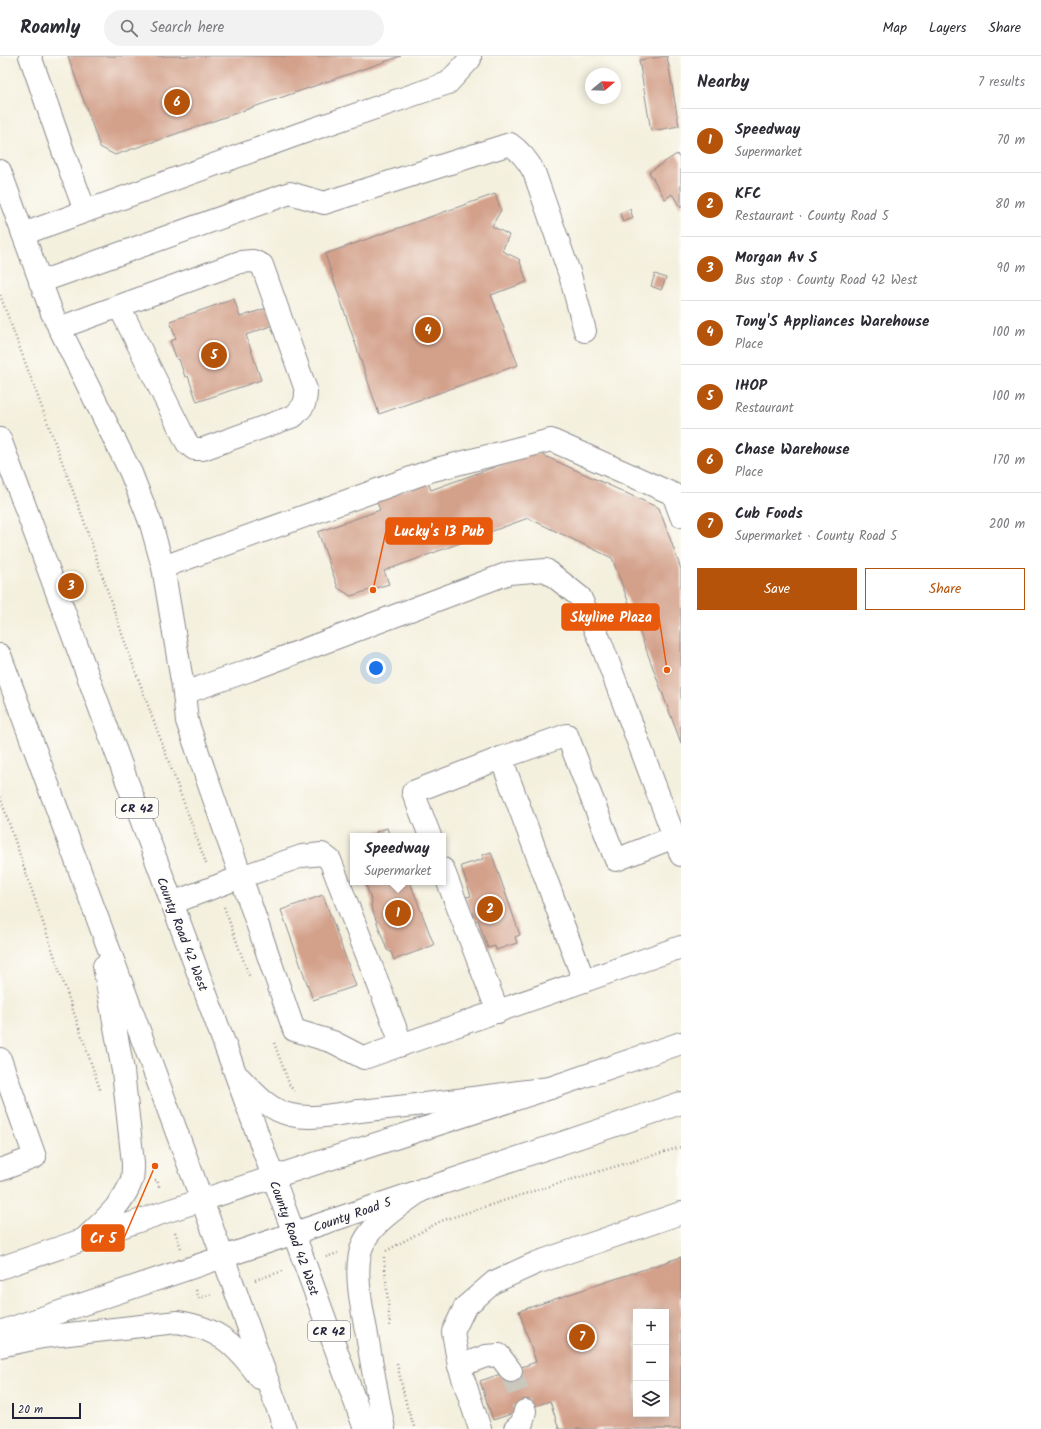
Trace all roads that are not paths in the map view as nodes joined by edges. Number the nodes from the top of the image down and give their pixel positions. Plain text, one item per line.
1 (30, 56) edge
2 (470, 56) edge
3 (0, 172) edge
4 (85, 212) junction
5 (23, 234) junction
6 (40, 282) junction
7 (119, 306) junction
8 (59, 328) junction
9 (585, 331) dead end
10 (0, 439) edge
11 (681, 516) edge
12 (163, 567) junction
13 (0, 655) edge
14 (184, 693) junction
15 (501, 758) junction
16 (429, 833) edge
17 (678, 846) edge
18 (241, 877) junction
19 (446, 877) edge
20 (172, 903) junction
21 (94, 911) junction
22 (681, 947) edge
23 (584, 982) junction
24 (498, 1012) junction
25 (681, 1042) edge
26 (402, 1045) junction
27 (0, 1059) edge
28 (236, 1075) junction
29 (550, 1088) junction
30 (681, 1103) edge
31 (0, 1170) edge
32 (274, 1177) junction
33 (423, 1190) junction
34 (202, 1200) junction
35 (681, 1213) edge
36 (293, 1233) junction
37 (83, 1240) junction
38 (223, 1257) junction
39 (0, 1268) edge
40 (0, 1332) edge
41 (0, 1346) edge
42 (459, 1366) junction
43 (510, 1371) tunnel mouth
44 (271, 1391) junction
45 (285, 1429) edge
46 (365, 1429) edge
47 (384, 1429) edge
48 (480, 1429) edge

1 - 4 main road
2 - 4 main road
3 - 5 main road
4 - 5 main road
5 - 6 main road
6 - 8 main road
6 - 9 main road
7 - 7 main road
7 - 8 main road
8 - 12 main road
10 - 20 main road, County Road 42 West / CR 42
11 - 12 main road
12 - 14 main road
13 - 21 main road
14 - 17 main road
14 - 18 main road
15 - 16 main road
15 - 17 main road
15 - 23 main road
18 - 20 main road
18 - 26 main road
18 - 26 main road
19 - 24 main road
20 - 28 main road, County Road 42 West / CR 42
21 - 34 main road
21 - 37 main road
22 - 23 main road
23 - 24 main road
24 - 26 main road
25 - 29 main road
27 - 31 main road
28 - 29 main road
28 - 32 main road, County Road 42 West / CR 42
29 - 32 main road
30 - 33 main road, County Road 5
32 - 34 main road
32 - 36 main road, County Road 42 West / CR 42
33 - 36 main road, County Road 5
33 - 47 main road
34 - 37 main road
34 - 38 main road
35 - 42 main road
36 - 38 main road, County Road 5
36 - 46 main road, County Road 42 West / CR 42
37 - 39 main road
38 - 40 main road, County Road 5
38 - 44 main road
41 - 44 main road
42 - 43 main road
42 - 48 main road
44 - 45 main road

